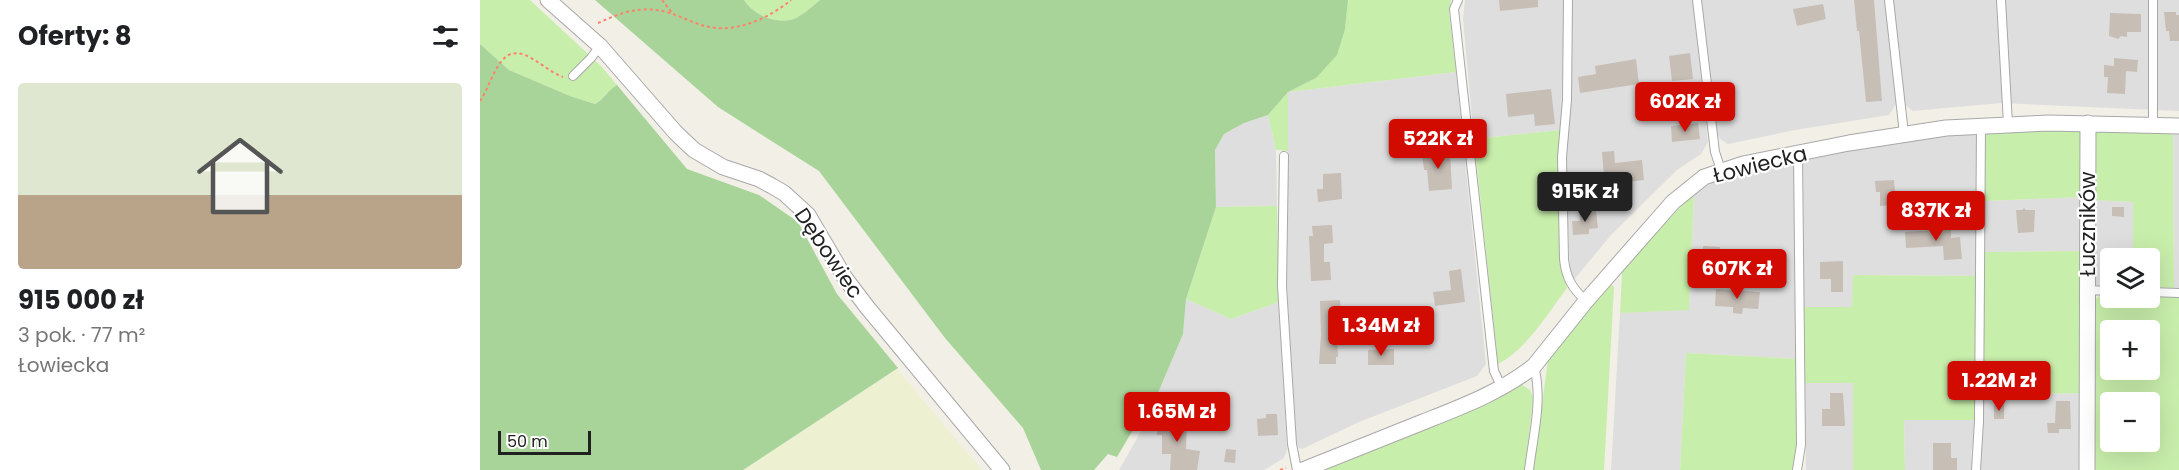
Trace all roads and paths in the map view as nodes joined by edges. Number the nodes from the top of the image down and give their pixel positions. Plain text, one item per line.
1 (548, 0) edge
2 (662, 0) edge
3 (791, 0) edge
4 (1458, 0) edge
5 (1568, 0) edge
6 (1697, 0) edge
7 (1889, 0) edge
8 (2001, 0) edge
9 (2153, 0) edge
10 (674, 15) junction
11 (598, 23) dead end
12 (600, 46) junction
13 (573, 76) joint
14 (480, 100) edge
15 (2088, 123) junction
16 (2008, 124) junction
17 (1981, 126) junction
18 (2153, 126) junction
19 (2179, 126) edge
20 (1904, 134) junction
21 (1798, 153) junction
22 (1284, 156) dead end
23 (1721, 170) junction
24 (2087, 290) junction
25 (2100, 291) edge
26 (2160, 292) edge
27 (2179, 293) edge
28 (1586, 301) junction
29 (1534, 366) junction
30 (1502, 388) junction
31 (1299, 468) edge
32 (1002, 470) edge
33 (1280, 470) edge
34 (1529, 470) edge
35 (1797, 470) edge
36 (1976, 470) edge
37 (2087, 470) edge

1 - 12 street, Dębowiec
2 - 10 path
3 - 10 path
4 - 30 lane
5 - 28 lane
6 - 23 lane
7 - 20 lane
8 - 16 lane
9 - 18 lane
10 - 11 path
12 - 13 lane
12 - 32 street, Dębowiec
13 - 14 path
15 - 16 street, Łowiecka
15 - 18 street, Łowiecka
15 - 24 street, Łuczników
16 - 17 street, Łowiecka
17 - 20 street, Łowiecka
17 - 36 lane
18 - 19 street, Łowiecka
20 - 21 street, Łowiecka
21 - 23 street, Łowiecka
21 - 35 lane
22 - 31 lane
23 - 28 street, Łowiecka
24 - 25 lane
24 - 37 street, Łuczników
26 - 27 lane
28 - 29 street, Łowiecka
29 - 30 street, Łowiecka
29 - 34 lane
30 - 31 street, Łowiecka
31 - 33 path

